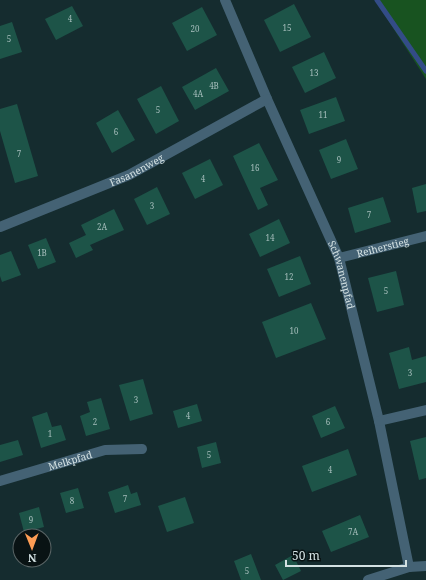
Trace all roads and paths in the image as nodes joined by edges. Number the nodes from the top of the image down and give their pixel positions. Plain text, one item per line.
1 (225, 0) edge
2 (267, 99) junction
3 (0, 227) edge
4 (426, 236) edge
5 (339, 258) junction
6 (426, 410) edge
7 (379, 421) junction
8 (142, 449) dead end
9 (0, 481) edge
10 (409, 566) junction
11 (426, 566) edge
12 (368, 580) edge

1 - 2 street, Schwanenpfad
2 - 3 street, Fasanenweg
2 - 5 street, Schwanenpfad
4 - 5 street, Reiherstieg
5 - 7 street, Schwanenpfad
6 - 7 street
7 - 10 street, Schwanenpfad
8 - 9 street, Melkpfad
10 - 11 street
10 - 12 street

